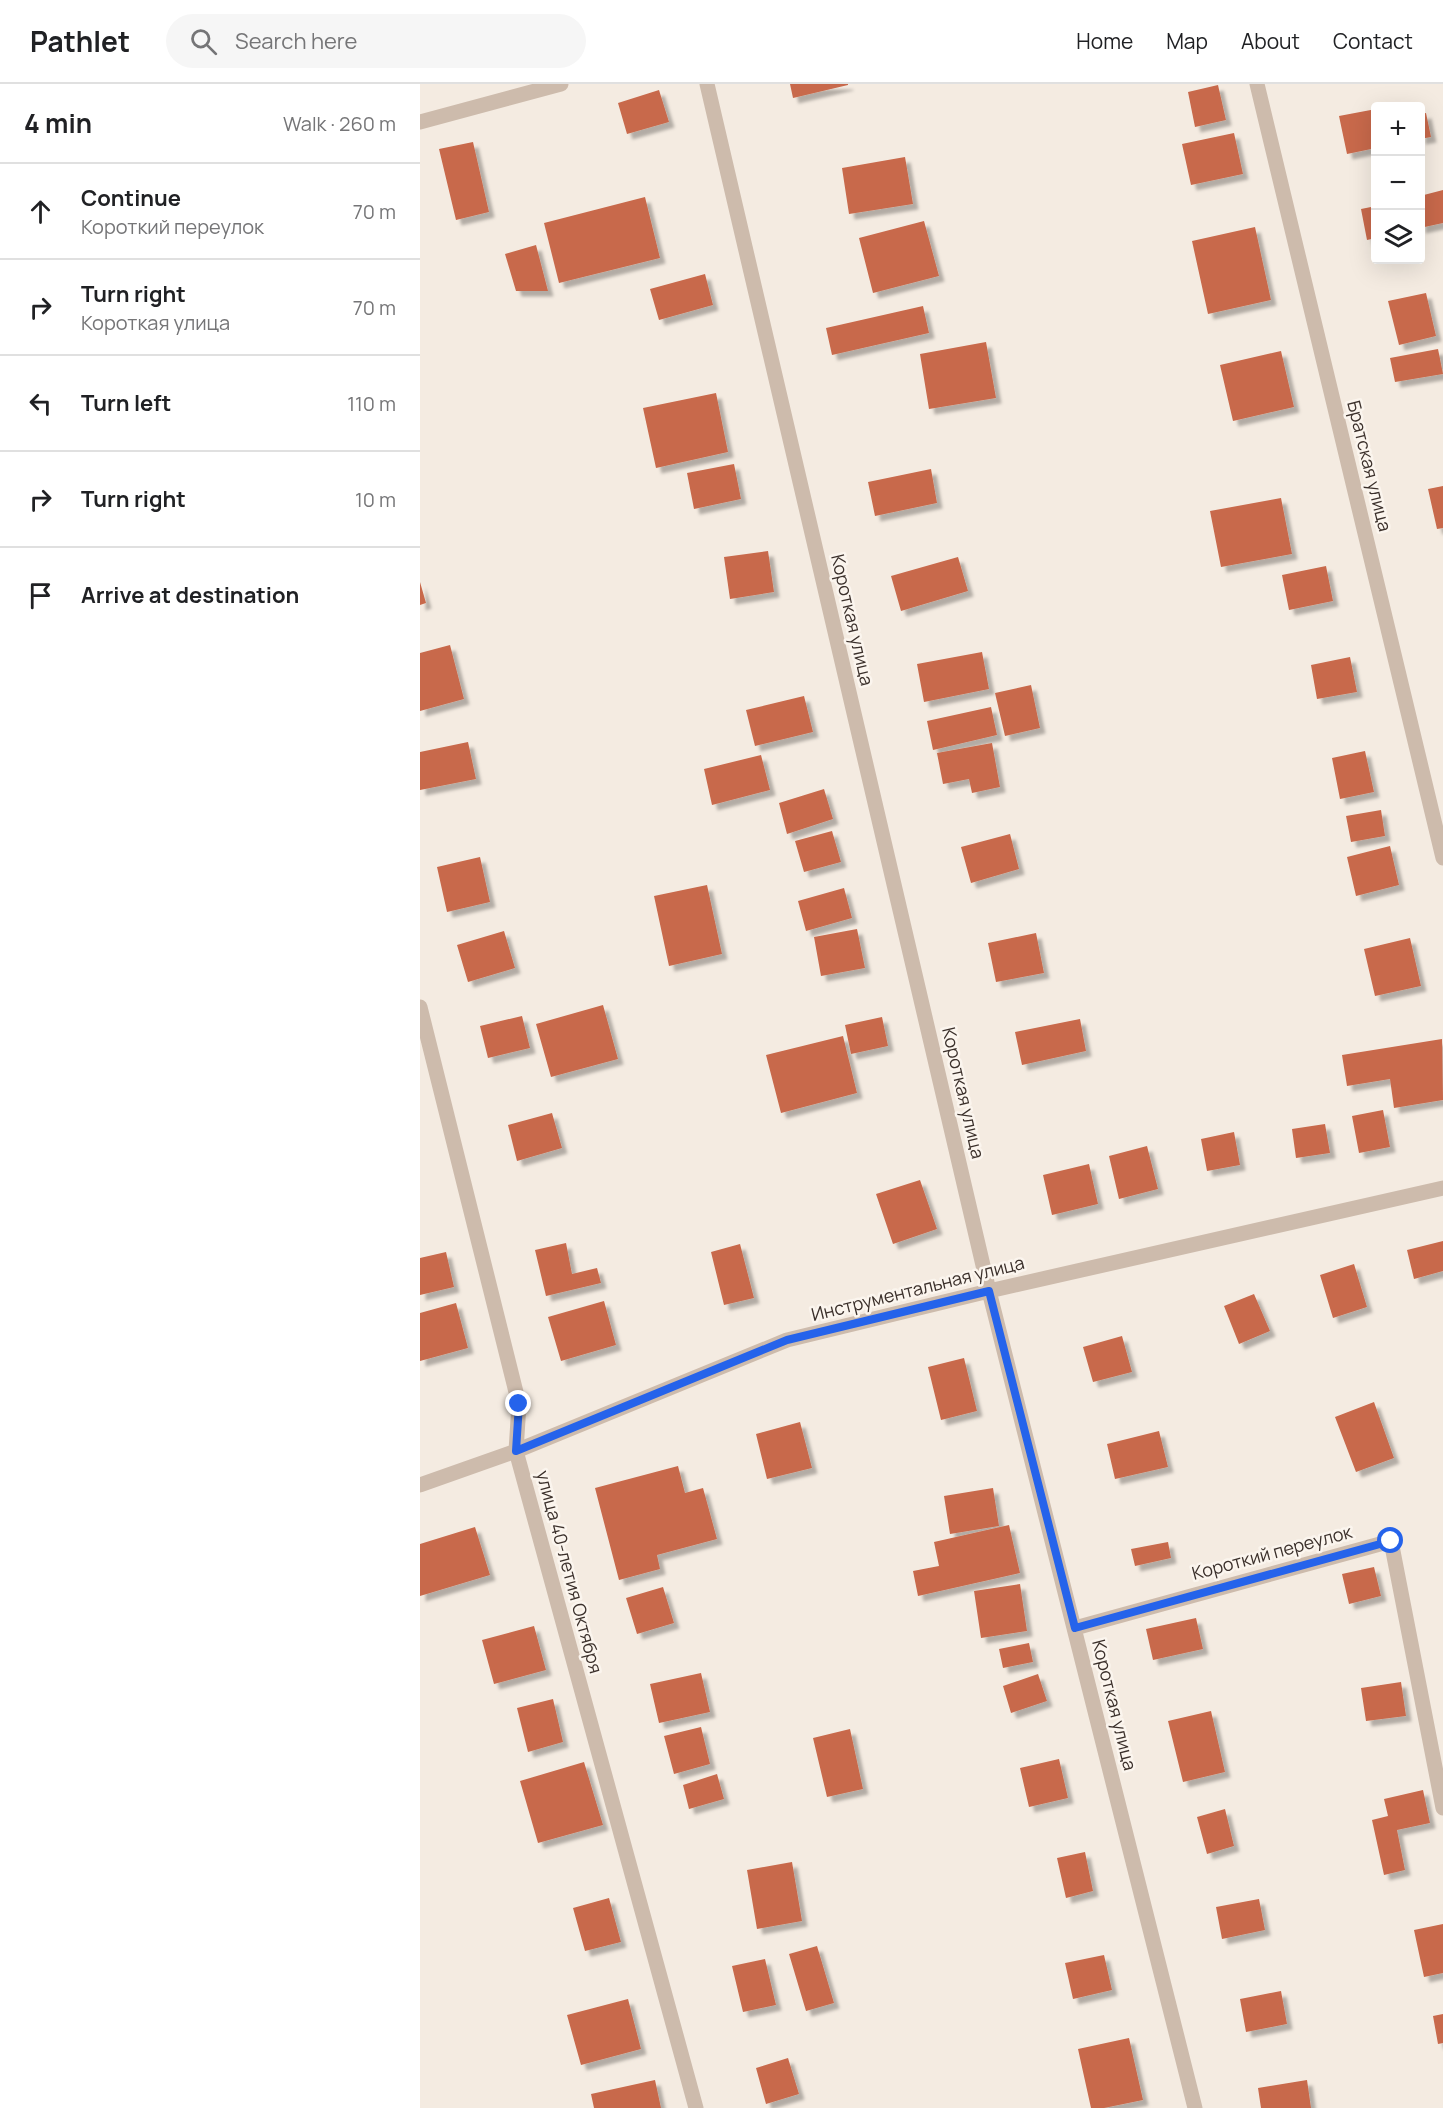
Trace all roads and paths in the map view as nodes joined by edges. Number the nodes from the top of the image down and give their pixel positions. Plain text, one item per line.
1 (561, 84) edge
2 (707, 84) edge
3 (1257, 84) edge
4 (420, 122) edge
5 (1443, 858) edge
6 (420, 1007) edge
7 (1443, 1188) edge
8 (989, 1291) junction
9 (516, 1451) junction
10 (420, 1485) edge
11 (1075, 1628) junction
12 (1443, 1808) edge
13 (696, 2108) edge
14 (1195, 2108) edge

1 - 4 street
2 - 8 street, Короткая улица
3 - 5 street, Братская улица
6 - 9 street, улица 40-летия Октября
7 - 8 street, Инструментальная улица
8 - 9 street, Инструментальная улица
8 - 11 street, Короткая улица
9 - 10 street, Инструментальная улица
9 - 13 street, улица 40-летия Октября
11 - 12 street, Короткий переулок
11 - 14 street, Короткая улица

